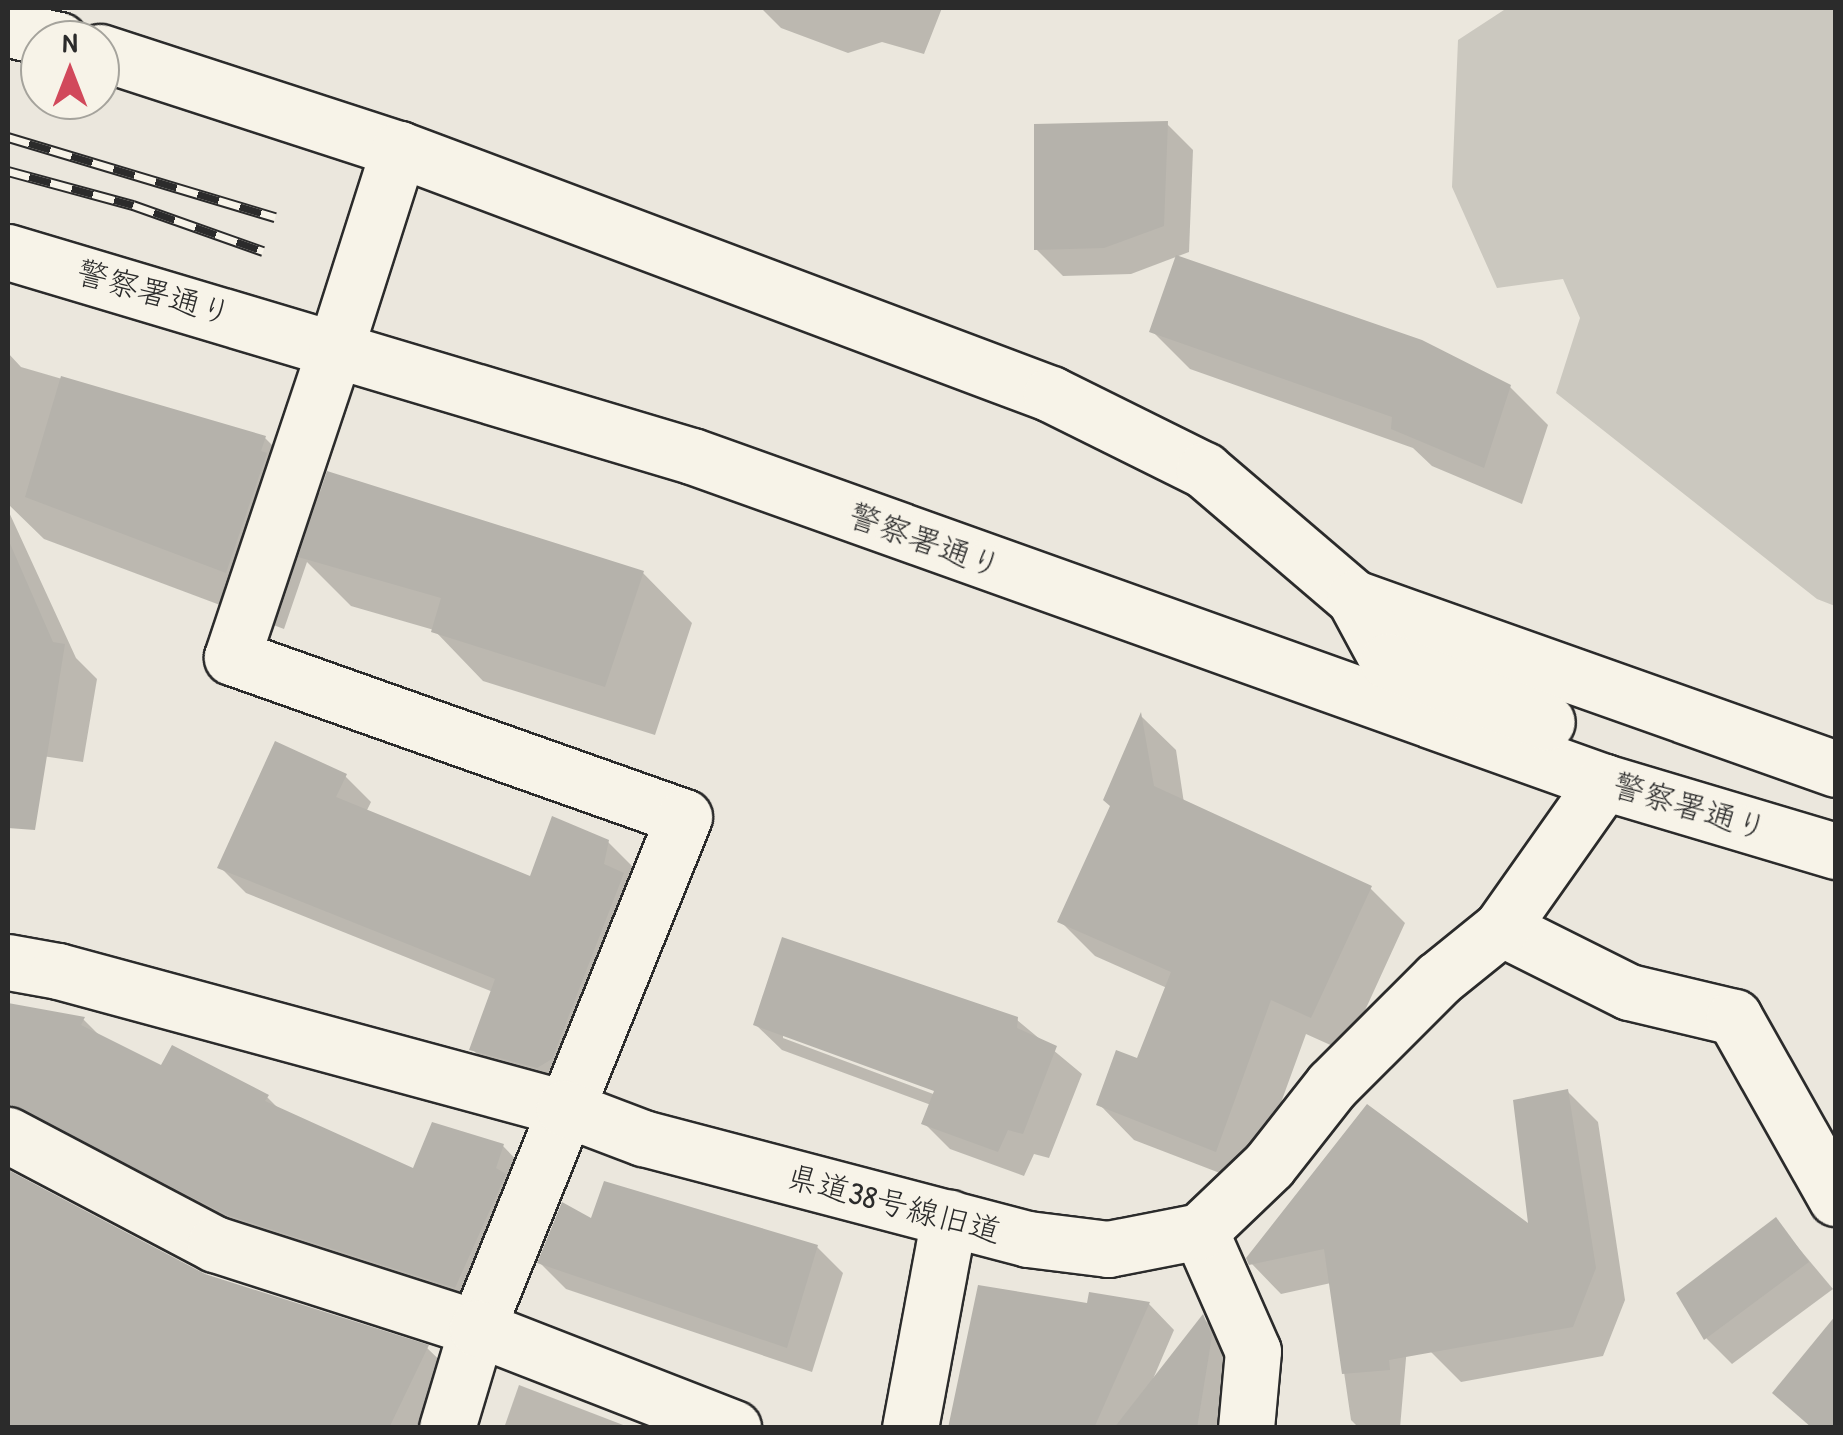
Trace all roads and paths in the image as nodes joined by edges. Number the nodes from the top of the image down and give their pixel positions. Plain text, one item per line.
1 (120, 59) edge
2 (399, 150) junction
3 (8, 252) edge
4 (336, 346) junction
5 (1354, 598) junction
6 (1836, 769) edge
7 (1604, 782) junction
8 (1836, 830) edge
9 (1836, 851) edge
10 (1501, 928) junction
11 (8, 962) edge
12 (564, 1108) junction
13 (8, 1136) edge
14 (1836, 1198) edge
15 (949, 1218) junction
16 (1200, 1230) junction
17 (476, 1328) junction
18 (447, 1428) edge
19 (733, 1428) edge
20 (910, 1428) edge
21 (1246, 1428) edge

1 - 2 main road
2 - 4 main road
2 - 5 main road
3 - 4 main road, 警察署通り
4 - 7 main road, 警察署通り
4 - 12 main road
5 - 6 main road
5 - 8 main road
7 - 9 main road, 警察署通り
7 - 10 main road
10 - 14 main road
10 - 16 main road
11 - 12 main road, 県道38号線旧道
12 - 15 main road, 県道38号線旧道
12 - 17 main road
13 - 17 main road
15 - 16 main road, 県道38号線旧道
15 - 20 main road
16 - 21 main road
17 - 18 main road
17 - 19 main road

